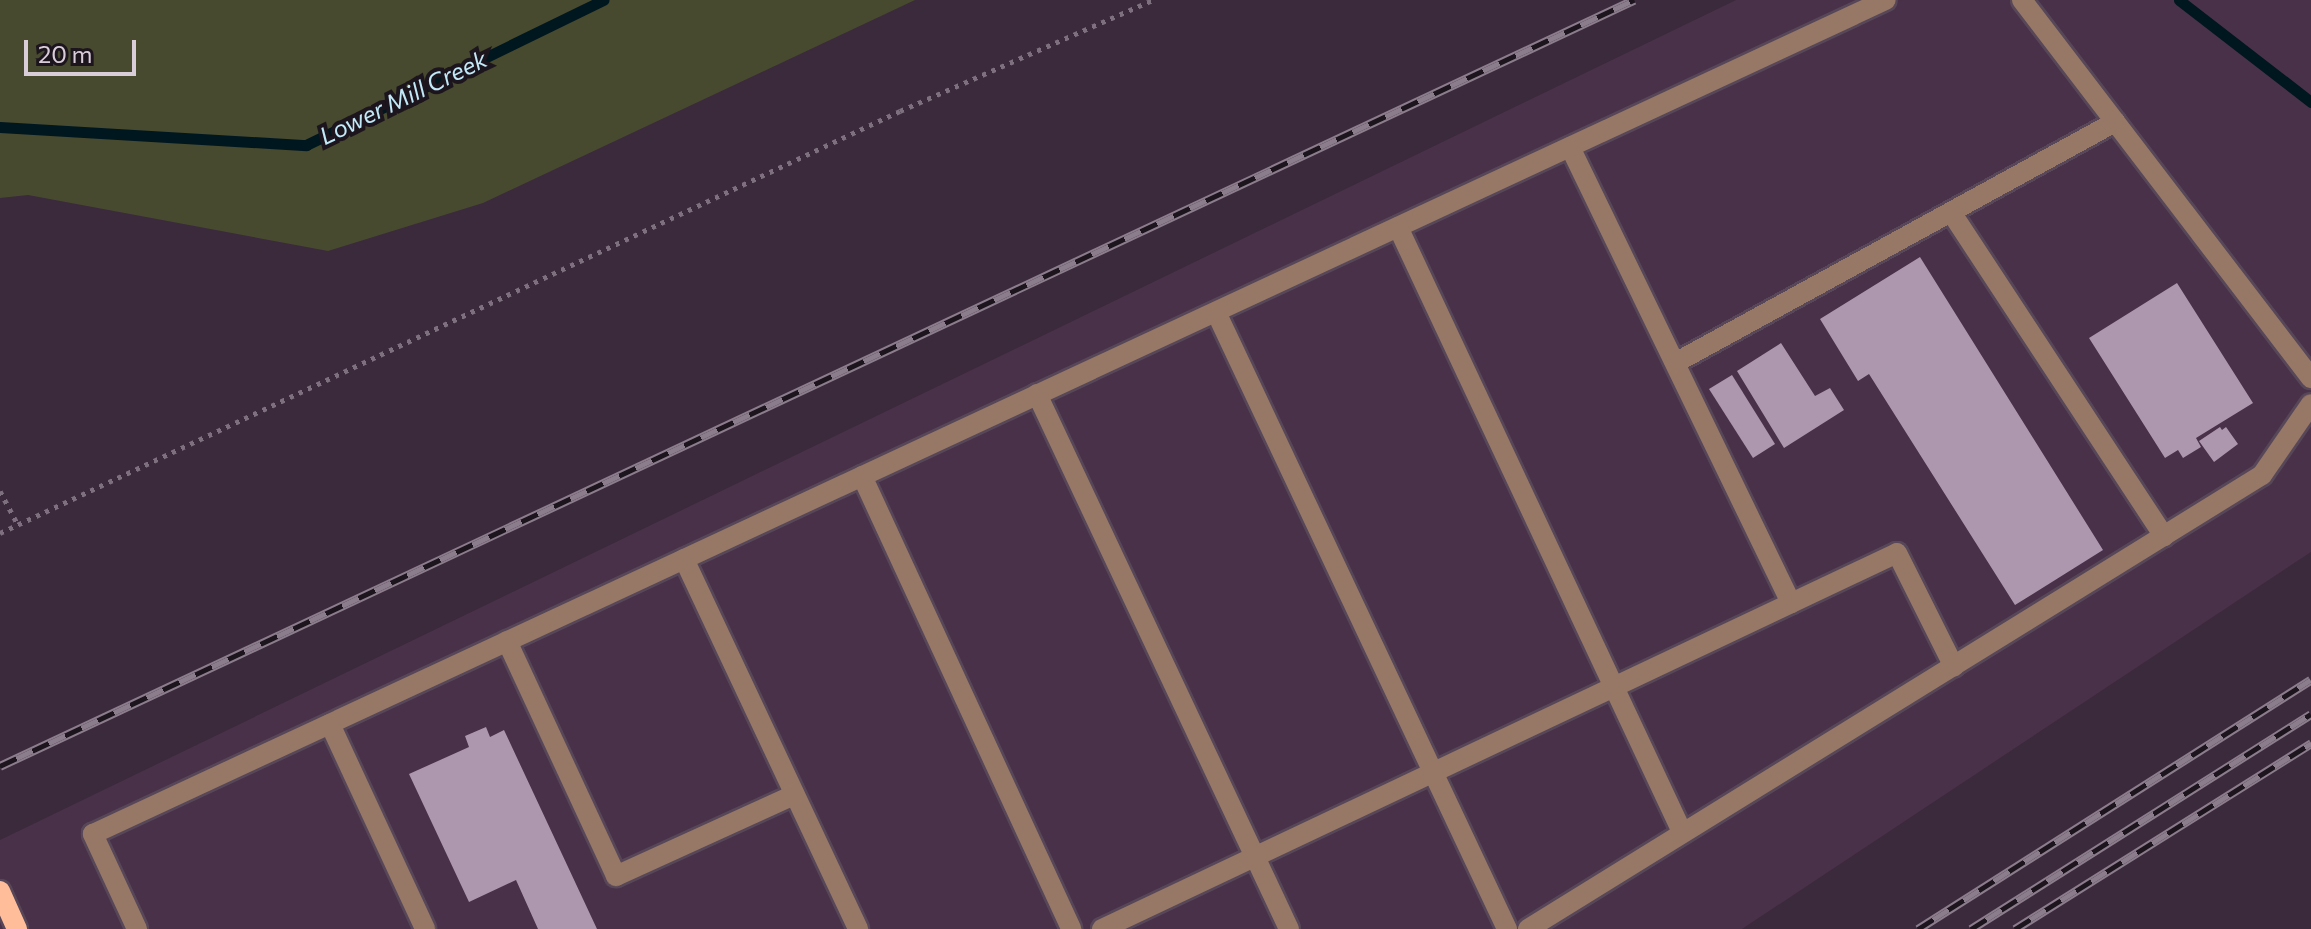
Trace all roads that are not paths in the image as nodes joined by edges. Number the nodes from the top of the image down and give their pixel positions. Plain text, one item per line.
1 (1886, 0) edge
2 (2022, 0) edge
3 (2115, 122) junction
4 (1570, 147) junction
5 (1951, 212) junction
6 (1398, 227) junction
7 (1216, 312) junction
8 (1675, 363) junction
9 (2311, 378) edge
10 (1037, 394) junction
11 (2311, 404) edge
12 (862, 476) junction
13 (2164, 536) junction
14 (684, 559) junction
15 (1791, 603) junction
16 (507, 641) junction
17 (1954, 667) junction
18 (1614, 687) junction
19 (330, 724) junction
20 (1433, 773) junction
21 (794, 795) junction
22 (1682, 832) junction
23 (1254, 857) junction
24 (0, 891) edge
25 (17, 929) edge
26 (137, 929) edge
27 (425, 929) edge
28 (858, 929) edge
29 (1071, 929) edge
30 (1102, 929) edge
31 (1289, 929) edge
32 (1507, 929) edge
33 (1528, 929) edge

1 - 4 lane
2 - 3 lane
3 - 5 lane
3 - 9 lane
4 - 6 lane
4 - 8 lane
5 - 8 lane
5 - 13 lane
6 - 7 lane
6 - 18 lane
7 - 10 lane
7 - 20 lane
8 - 15 lane
10 - 12 lane
10 - 23 lane
11 - 13 lane
12 - 14 lane
12 - 29 lane
13 - 17 lane
14 - 16 lane
14 - 21 lane
15 - 17 lane
15 - 18 lane
16 - 19 lane
16 - 21 lane
17 - 22 lane
18 - 20 lane
18 - 22 lane
19 - 26 lane
19 - 27 lane
20 - 23 lane
20 - 32 lane
21 - 28 lane
22 - 33 lane
23 - 30 lane
23 - 31 lane
24 - 25 main road

